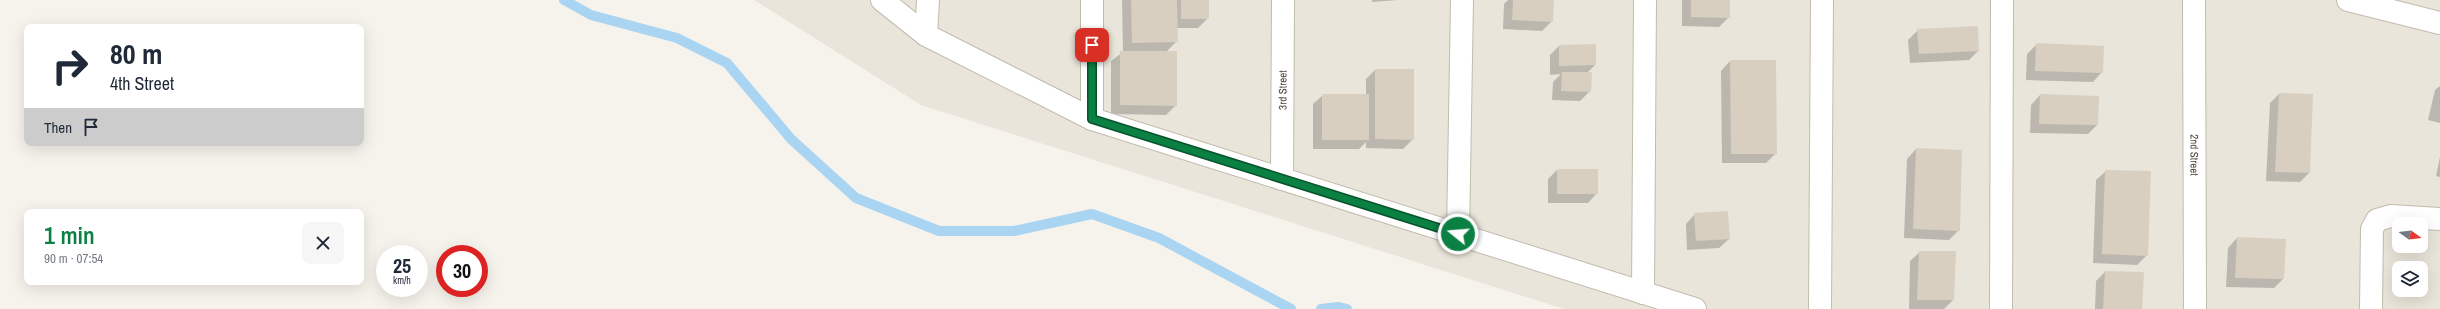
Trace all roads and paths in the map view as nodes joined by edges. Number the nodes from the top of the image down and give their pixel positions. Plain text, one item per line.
1 (882, 0) edge
2 (928, 0) edge
3 (1092, 0) edge
4 (1283, 0) edge
5 (1462, 0) edge
6 (1645, 0) edge
7 (1822, 0) edge
8 (2002, 0) edge
9 (2194, 0) edge
10 (2348, 0) edge
11 (2440, 23) edge
12 (926, 35) junction
13 (1092, 119) junction
14 (1282, 179) junction
15 (2440, 219) edge
16 (1458, 234) junction
17 (1643, 293) junction
18 (1695, 309) edge
19 (1820, 309) edge
20 (2001, 309) edge
21 (2195, 309) edge
22 (2371, 309) edge

1 - 12 street
2 - 12 street
3 - 13 street
4 - 14 street, 3rd Street
5 - 16 street
6 - 17 street
7 - 19 street
8 - 20 street
9 - 21 street, 2nd Street
10 - 11 street
12 - 13 street
13 - 14 street
14 - 16 street
15 - 22 street
16 - 17 street
17 - 18 street

